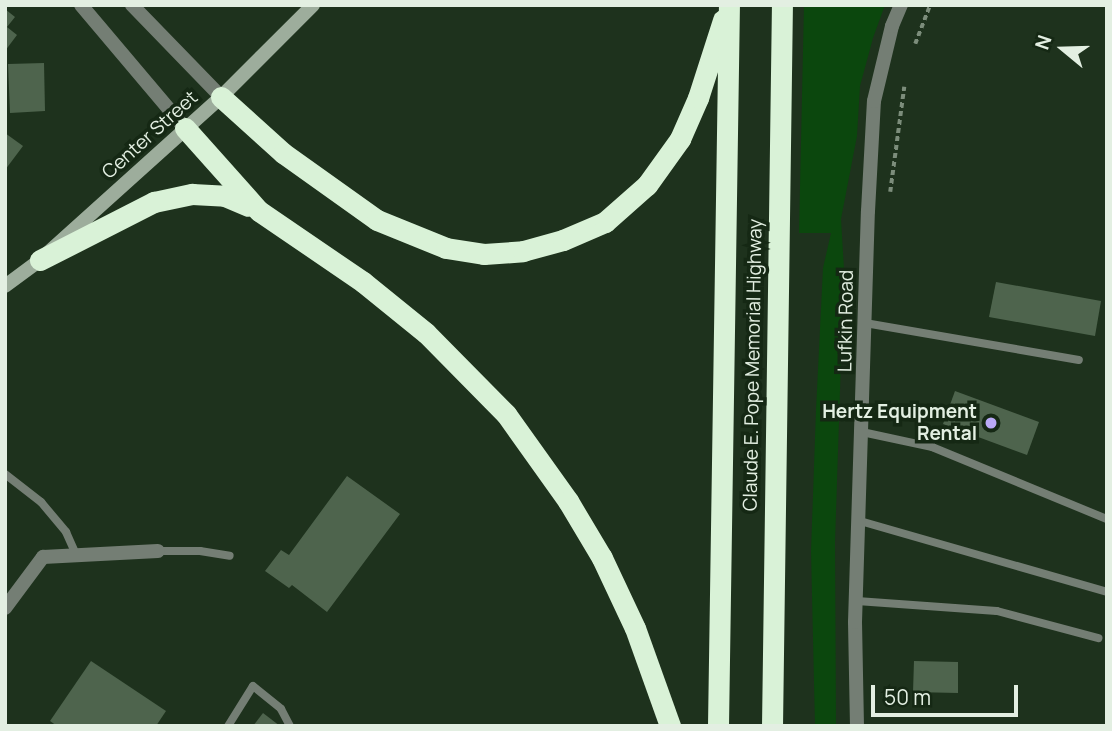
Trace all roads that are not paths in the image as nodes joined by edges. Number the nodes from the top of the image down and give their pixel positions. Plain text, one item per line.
1 (80, 5) edge
2 (132, 5) edge
3 (313, 5) edge
4 (728, 5) edge
5 (782, 5) edge
6 (901, 5) edge
7 (221, 97) junction
8 (185, 128) junction
9 (259, 211) junction
10 (40, 260) junction
11 (5, 286) edge
12 (865, 323) junction
13 (1079, 360) dead end
14 (862, 432) junction
15 (5, 474) edge
16 (1107, 519) edge
17 (860, 521) junction
18 (158, 551) joint
19 (76, 554) junction
20 (230, 556) dead end
21 (1107, 592) edge
22 (856, 601) junction
23 (5, 608) edge
24 (1098, 638) dead end
25 (228, 726) edge
26 (290, 726) edge
27 (670, 726) edge
28 (718, 726) edge
29 (772, 726) edge
30 (857, 726) edge

1 - 8 street
2 - 7 street
3 - 7 main road, Center Street
4 - 7 highway
4 - 28 highway, Claude E. Pope Memorial Highway
5 - 29 highway, Claude E. Pope Memorial Highway
6 - 12 street, Lufkin Road
7 - 8 main road, Center Street
8 - 9 highway
8 - 10 main road, Center Street
9 - 10 highway
9 - 27 highway
10 - 11 main road, Center Street
12 - 13 lane
12 - 14 street, Lufkin Road
14 - 16 lane
14 - 17 street, Lufkin Road
15 - 19 lane
17 - 21 lane
17 - 22 street, Lufkin Road
18 - 19 street
18 - 20 lane
19 - 23 street
22 - 24 lane
22 - 30 street, Lufkin Road
25 - 26 lane

